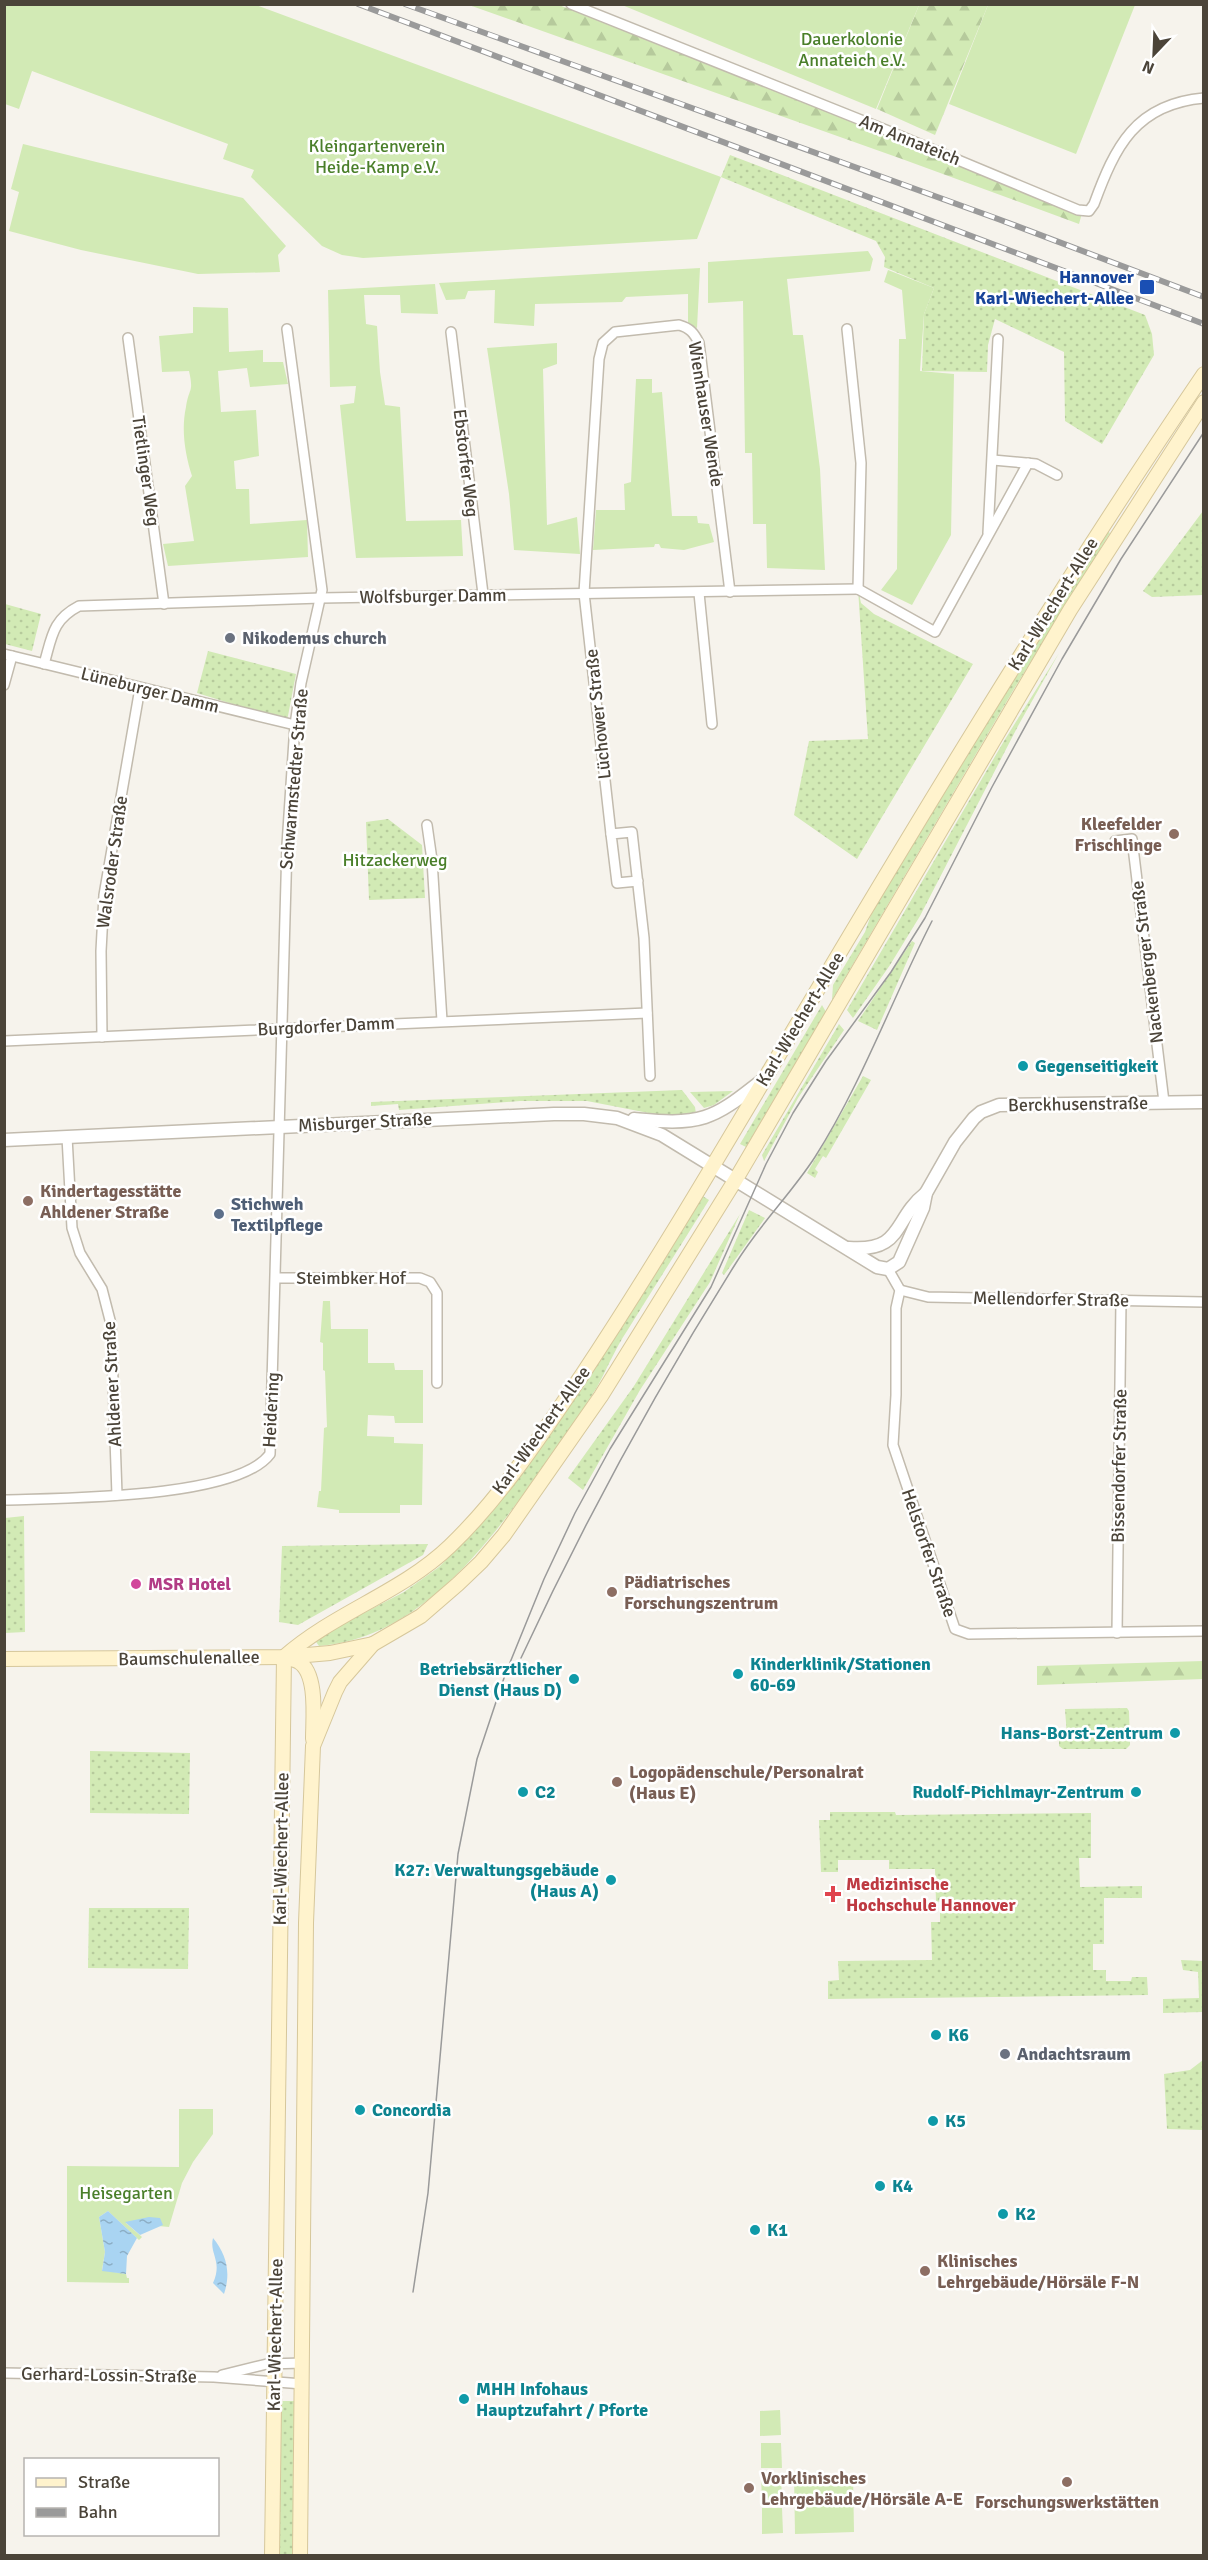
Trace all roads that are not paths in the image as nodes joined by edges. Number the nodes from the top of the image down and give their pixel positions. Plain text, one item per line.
1 (571, 4) edge
2 (1203, 98) edge
3 (287, 329) dead end
4 (847, 329) dead end
5 (451, 332) dead end
6 (128, 338) dead end
7 (998, 339) dead end
8 (1203, 374) edge
9 (1203, 402) edge
10 (993, 460) junction
11 (1028, 463) junction
12 (1057, 475) dead end
13 (988, 536) junction
14 (858, 589) junction
15 (730, 592) junction
16 (584, 593) junction
17 (699, 593) junction
18 (483, 594) junction
19 (321, 598) junction
20 (164, 604) junction
21 (8, 655) edge
22 (44, 664) junction
23 (4, 685) edge
24 (140, 688) junction
25 (712, 724) dead end
26 (295, 725) junction
27 (427, 825) dead end
28 (611, 834) junction
29 (1115, 841) dead end
30 (638, 881) junction
31 (647, 1013) junction
32 (442, 1021) junction
33 (282, 1028) junction
34 (102, 1037) junction
35 (4, 1041) edge
36 (650, 1076) dead end
37 (765, 1078) junction
38 (1164, 1102) junction
39 (1203, 1102) edge
40 (617, 1118) junction
41 (280, 1126) junction
42 (67, 1137) junction
43 (4, 1140) edge
44 (713, 1166) junction
45 (736, 1179) junction
46 (926, 1192) junction
47 (848, 1248) junction
48 (888, 1269) junction
49 (276, 1278) junction
50 (900, 1290) junction
51 (1121, 1300) junction
52 (1203, 1302) edge
53 (437, 1383) dead end
54 (117, 1495) junction
55 (4, 1500) edge
56 (1203, 1631) edge
57 (1117, 1633) junction
58 (373, 1644) junction
59 (284, 1657) junction
60 (4, 1659) edge
61 (313, 1746) junction
62 (279, 2007) junction
63 (306, 2007) junction
64 (274, 2363) junction
65 (303, 2363) junction
66 (4, 2373) edge
67 (214, 2377) junction
68 (274, 2382) junction
69 (303, 2384) junction
70 (272, 2556) edge
71 (300, 2556) edge

1 - 2 street, Am Annateich
3 - 19 street, Schwarmstedter Straße
4 - 14 street
5 - 18 street, Ebstorfer Weg
6 - 20 street, Tietlinger Weg
7 - 10 street
8 - 37 main road, Karl-Wiechert-Allee
9 - 45 main road, Karl-Wiechert-Allee
10 - 11 street
10 - 13 street
11 - 12 street
11 - 13 street
13 - 14 street
14 - 15 street, Wolfsburger Damm
15 - 16 street, Wienhauser Wende
15 - 17 street, Wolfsburger Damm
16 - 17 street, Wolfsburger Damm
16 - 18 street, Wolfsburger Damm
16 - 28 street, Lüchower Straße
17 - 25 street
18 - 19 street, Wolfsburger Damm
19 - 20 street, Wolfsburger Damm
19 - 26 street, Schwarmstedter Straße
20 - 22 street, Wolfsburger Damm
21 - 22 street, Lüneburger Damm
21 - 23 street
22 - 24 street, Lüneburger Damm
24 - 26 street, Lüneburger Damm
24 - 34 street, Walsroder Straße
26 - 33 street, Schwarmstedter Straße
27 - 32 street
28 - 30 street, Lüchower Straße
28 - 30 street
29 - 38 street, Nackenberger Straße
30 - 31 street
31 - 32 street, Burgdorfer Damm
31 - 36 street
32 - 33 street, Burgdorfer Damm
33 - 34 street, Burgdorfer Damm
33 - 41 street, Schwarmstedter Straße
34 - 35 street, Burgdorfer Damm
37 - 40 street
37 - 44 main road, Karl-Wiechert-Allee
38 - 39 street, Berckhusenstraße
38 - 46 street, Berckhusenstraße
40 - 41 street, Misburger Straße
40 - 44 street, Misburger Straße
41 - 42 street, Misburger Straße
41 - 49 street, Heidering
42 - 43 street, Misburger Straße
42 - 54 street, Ahldener Straße
44 - 45 street
44 - 59 main road, Karl-Wiechert-Allee
45 - 47 street
45 - 58 main road, Karl-Wiechert-Allee
46 - 47 street, Berckhusenstraße
46 - 48 street, Berckhusenstraße
47 - 48 street
48 - 50 street
49 - 53 street, Steimbker Hof
49 - 54 street, Heidering
50 - 51 street, Mellendorfer Straße
50 - 57 street, Helstorfer Straße
51 - 52 street, Mellendorfer Straße
51 - 57 street, Bissendorfer Straße
54 - 55 street, Heidering
56 - 57 street, Helstorfer Straße
58 - 59 main road, Baumschulenallee
58 - 61 main road, Karl-Wiechert-Allee
59 - 60 main road, Baumschulenallee
59 - 61 main road
59 - 62 main road, Karl-Wiechert-Allee
61 - 63 main road, Karl-Wiechert-Allee
62 - 63 main road
62 - 64 main road, Karl-Wiechert-Allee
63 - 65 main road, Karl-Wiechert-Allee
64 - 65 street, Gerhard-Lossin-Straße
64 - 67 street, Gerhard-Lossin-Straße
64 - 68 main road, Karl-Wiechert-Allee
65 - 69 main road, Karl-Wiechert-Allee
66 - 67 street, Gerhard-Lossin-Straße
67 - 68 street, Gerhard-Lossin-Straße
68 - 69 street, Gerhard-Lossin-Straße
68 - 70 main road, Karl-Wiechert-Allee
69 - 71 main road, Karl-Wiechert-Allee

